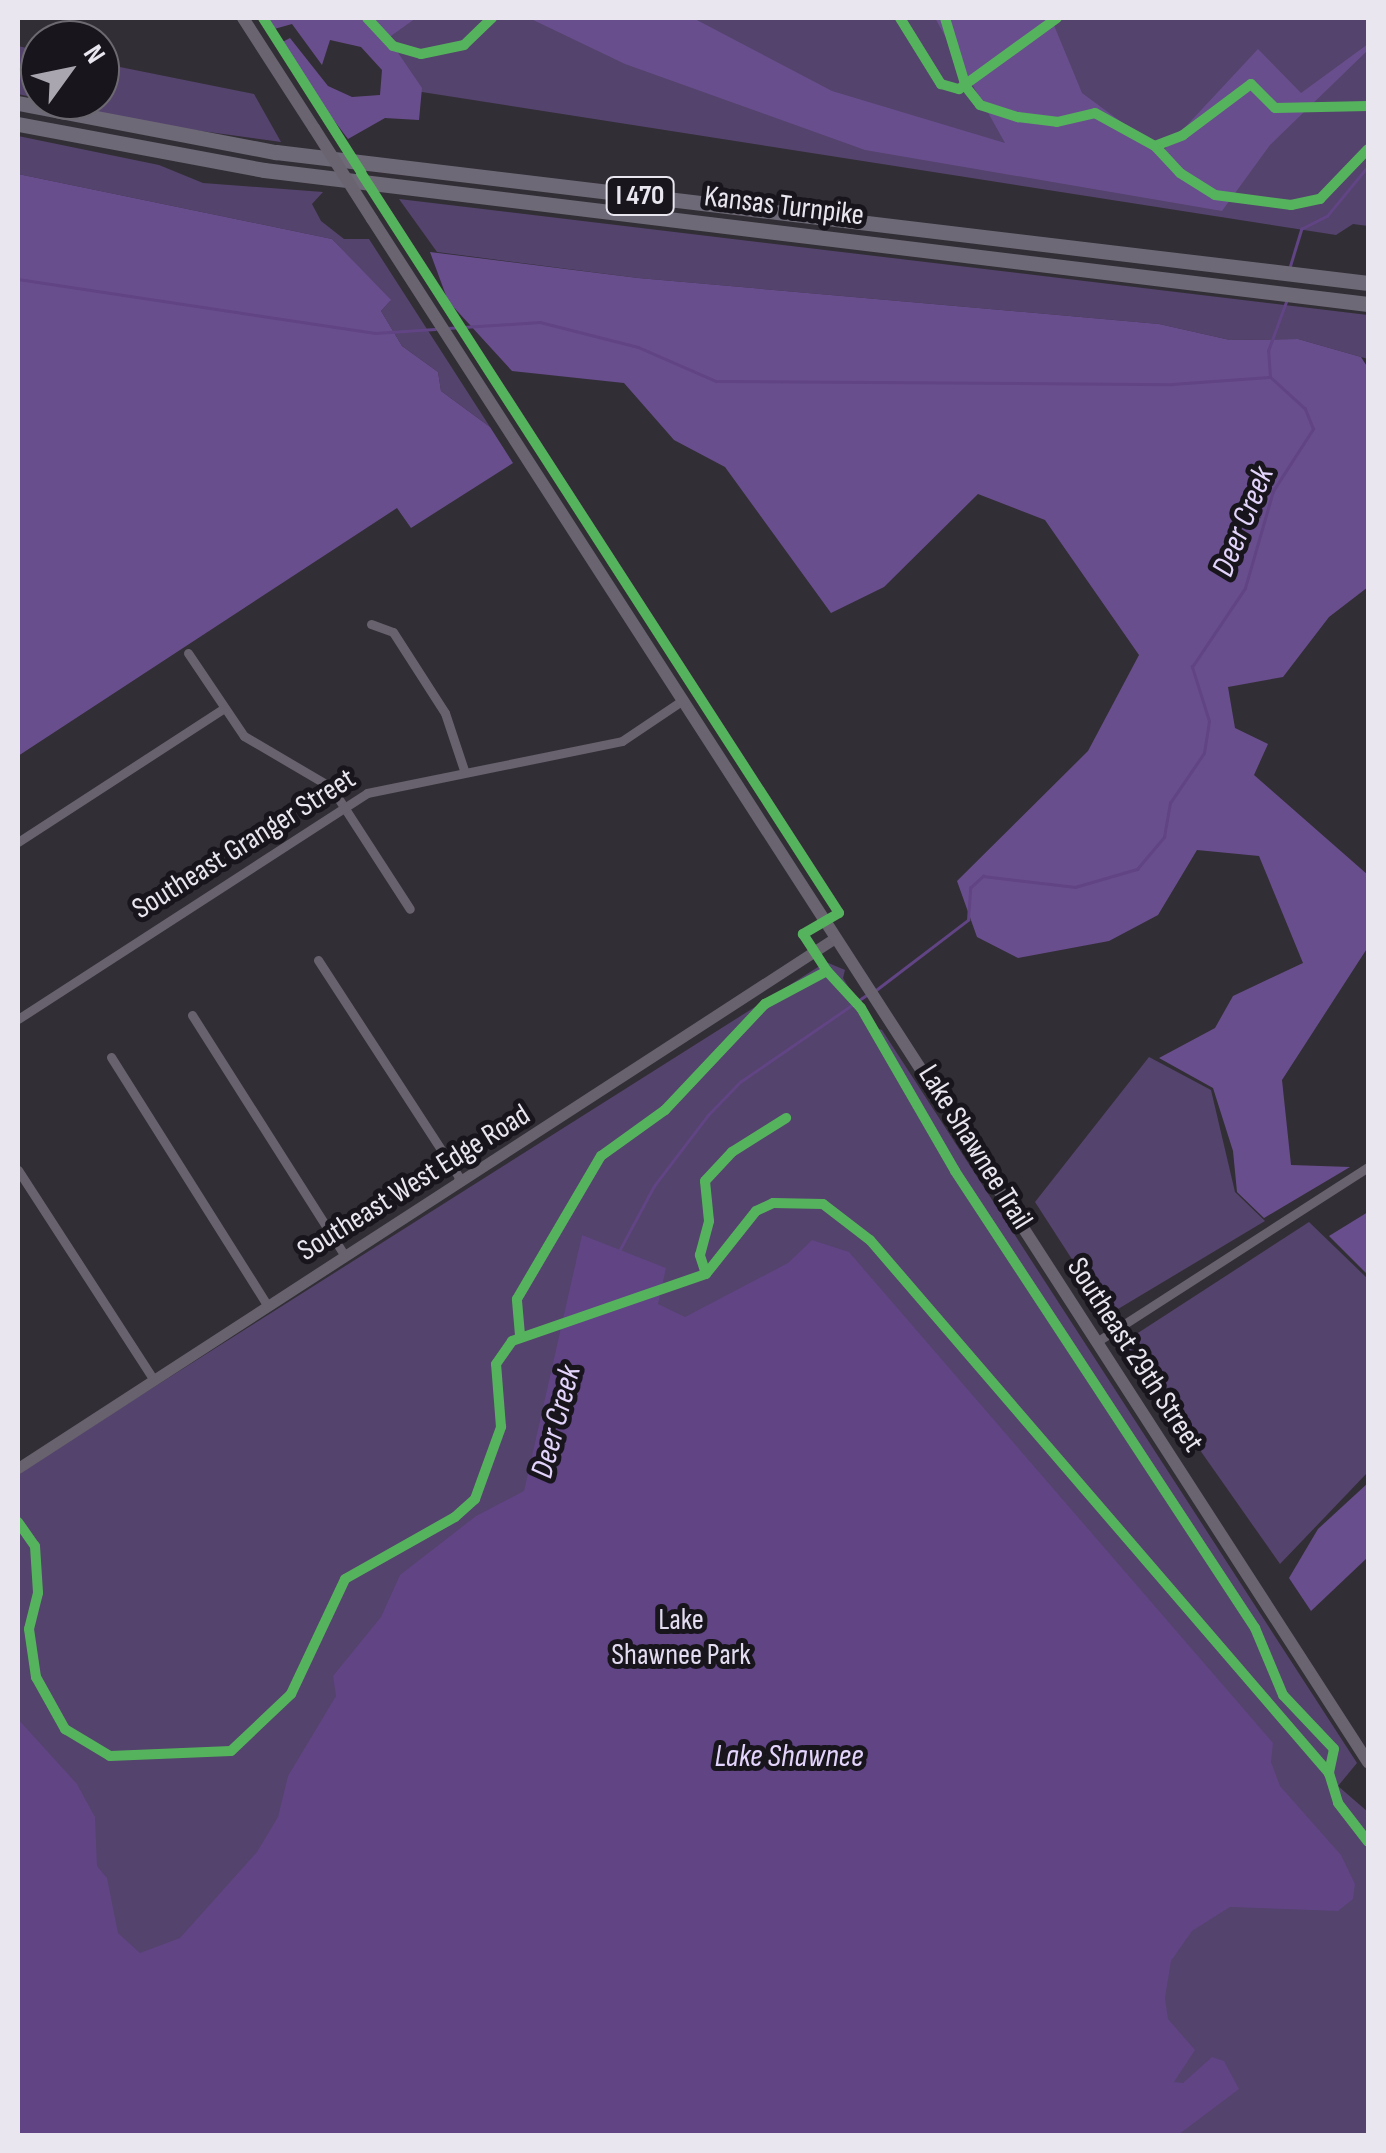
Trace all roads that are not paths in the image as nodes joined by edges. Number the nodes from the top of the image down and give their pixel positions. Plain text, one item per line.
1 (243, 18) edge
2 (18, 104) edge
3 (18, 124) edge
4 (1368, 282) edge
5 (1368, 304) edge
6 (371, 624) dead end
7 (188, 654) dead end
8 (683, 700) junction
9 (224, 708) junction
10 (464, 770) junction
11 (344, 806) junction
12 (18, 842) edge
13 (410, 909) dead end
14 (835, 938) junction
15 (318, 960) dead end
16 (192, 1015) dead end
17 (18, 1019) edge
18 (111, 1056) dead end
19 (1368, 1167) edge
20 (18, 1170) edge
21 (456, 1187) junction
22 (346, 1256) junction
23 (268, 1306) junction
24 (1098, 1340) junction
25 (154, 1380) junction
26 (18, 1468) edge
27 (1368, 1762) edge

1 - 8 main road, Southeast 29th Street, bridge
2 - 4 highway, Kansas Turnpike / I 470
3 - 5 highway, Kansas Turnpike / I 470
6 - 10 street
7 - 9 street
8 - 10 street, Southeast Granger Street
8 - 14 main road, Southeast 29th Street
9 - 11 street
9 - 12 street
10 - 11 street, Southeast Granger Street
11 - 13 street
11 - 17 street, Southeast Granger Street
14 - 21 street, Southeast West Edge Road
14 - 24 main road, Southeast 29th Street
15 - 21 street
16 - 22 street
18 - 23 street
19 - 24 street
20 - 25 street
21 - 22 street, Southeast West Edge Road
22 - 23 street, Southeast West Edge Road
23 - 25 street, Southeast West Edge Road
24 - 27 main road, Southeast 29th Street
25 - 26 street, Southeast West Edge Road

